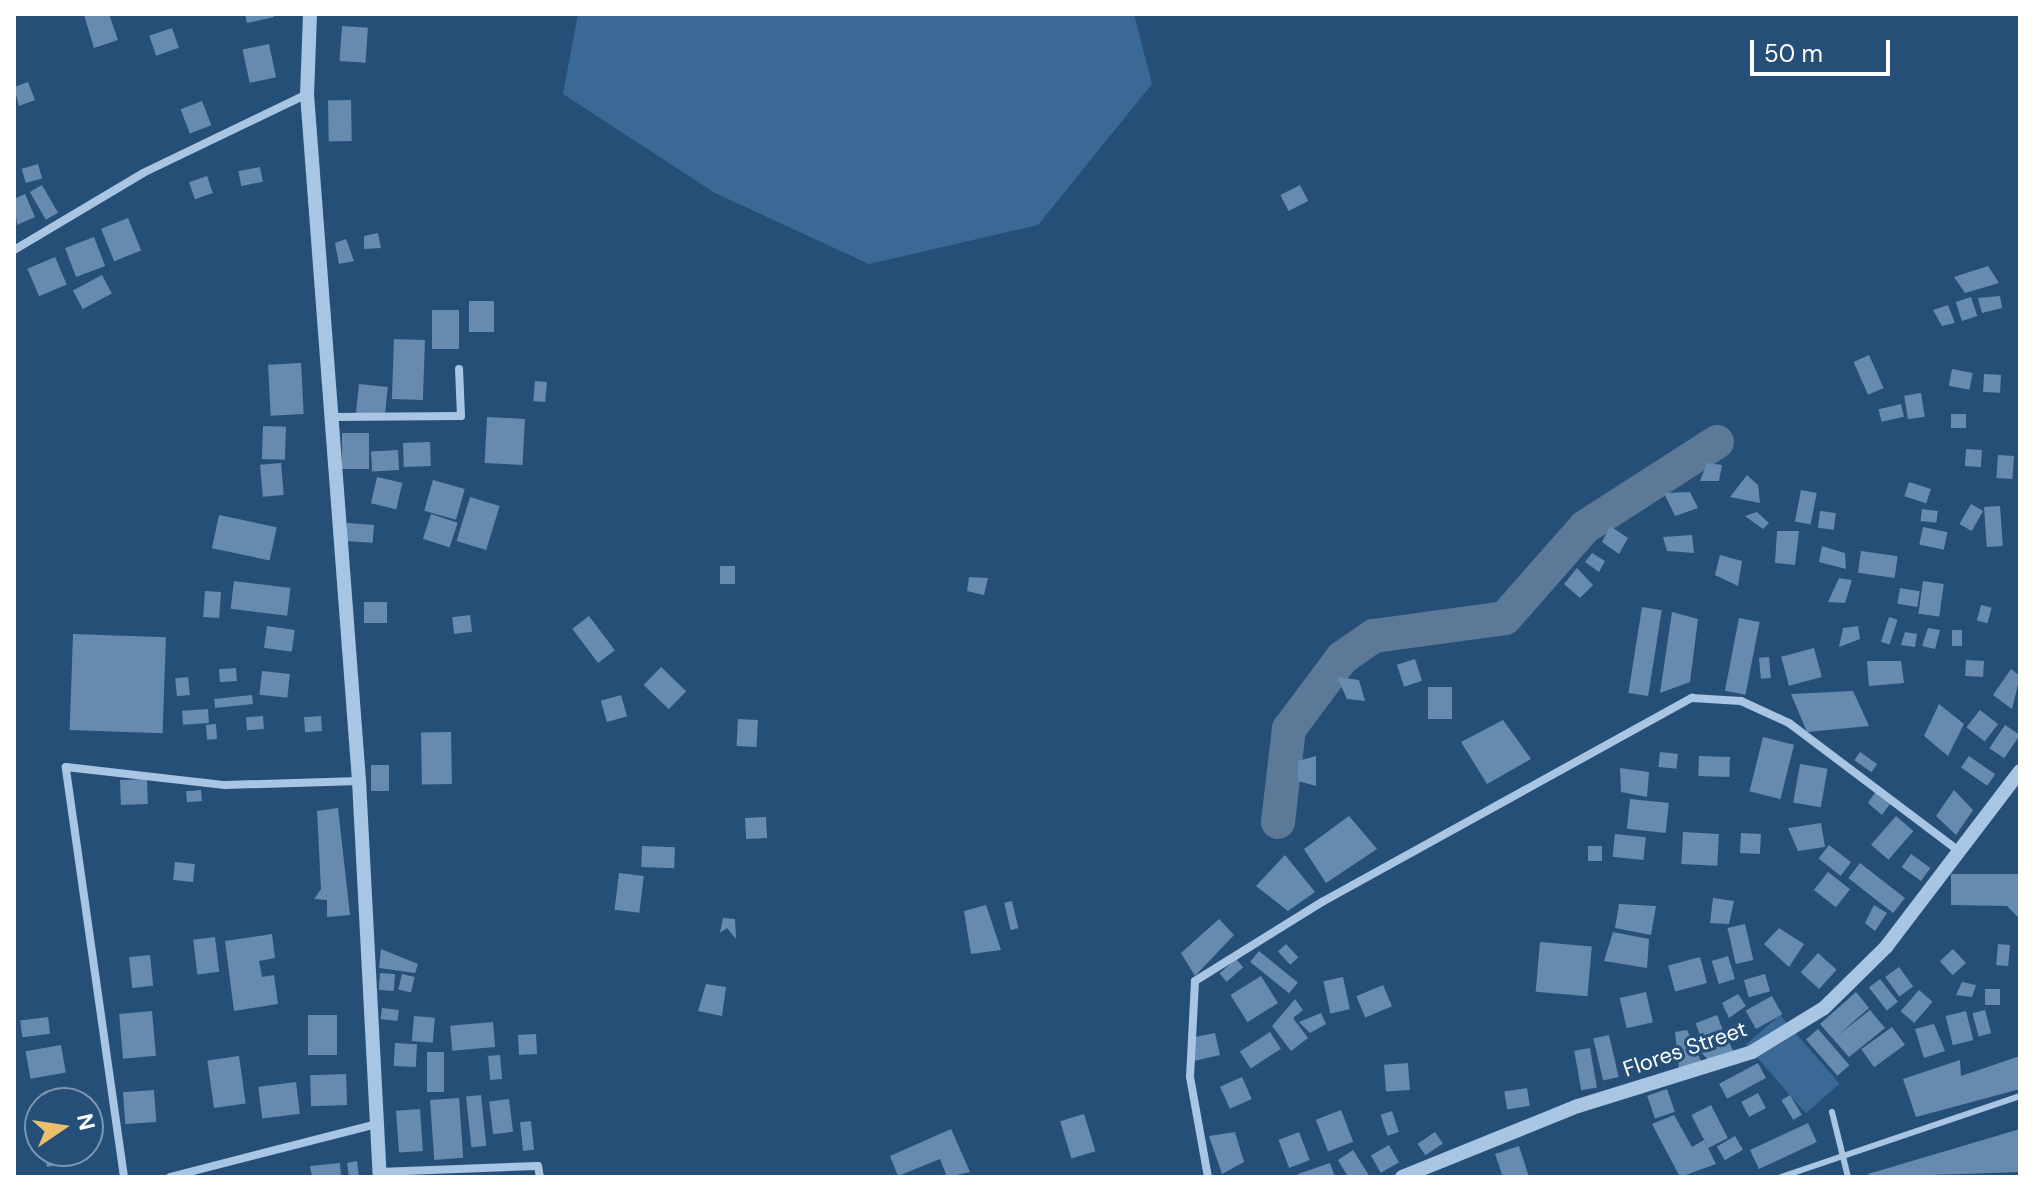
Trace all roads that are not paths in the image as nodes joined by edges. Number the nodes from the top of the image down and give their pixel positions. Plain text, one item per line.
1 (310, 14) edge
2 (307, 94) junction
3 (14, 250) edge
4 (459, 369) dead end
5 (332, 417) junction
6 (2020, 771) edge
7 (359, 781) junction
8 (1960, 852) junction
9 (2020, 1096) edge
10 (1832, 1112) dead end
11 (376, 1124) junction
12 (1842, 1151) junction
13 (380, 1174) edge
14 (124, 1177) edge
15 (170, 1177) edge
16 (540, 1177) edge
17 (1208, 1177) edge
18 (1402, 1177) edge
19 (1781, 1177) edge
20 (1848, 1177) edge

1 - 2 street
2 - 3 street
2 - 5 street
4 - 5 street
5 - 7 street
6 - 8 street, Flores Street
7 - 11 street
7 - 14 street
8 - 17 street
8 - 18 street, Flores Street
9 - 12 lane
10 - 12 lane
11 - 13 street
11 - 15 street
12 - 19 lane
12 - 20 lane
13 - 16 street

